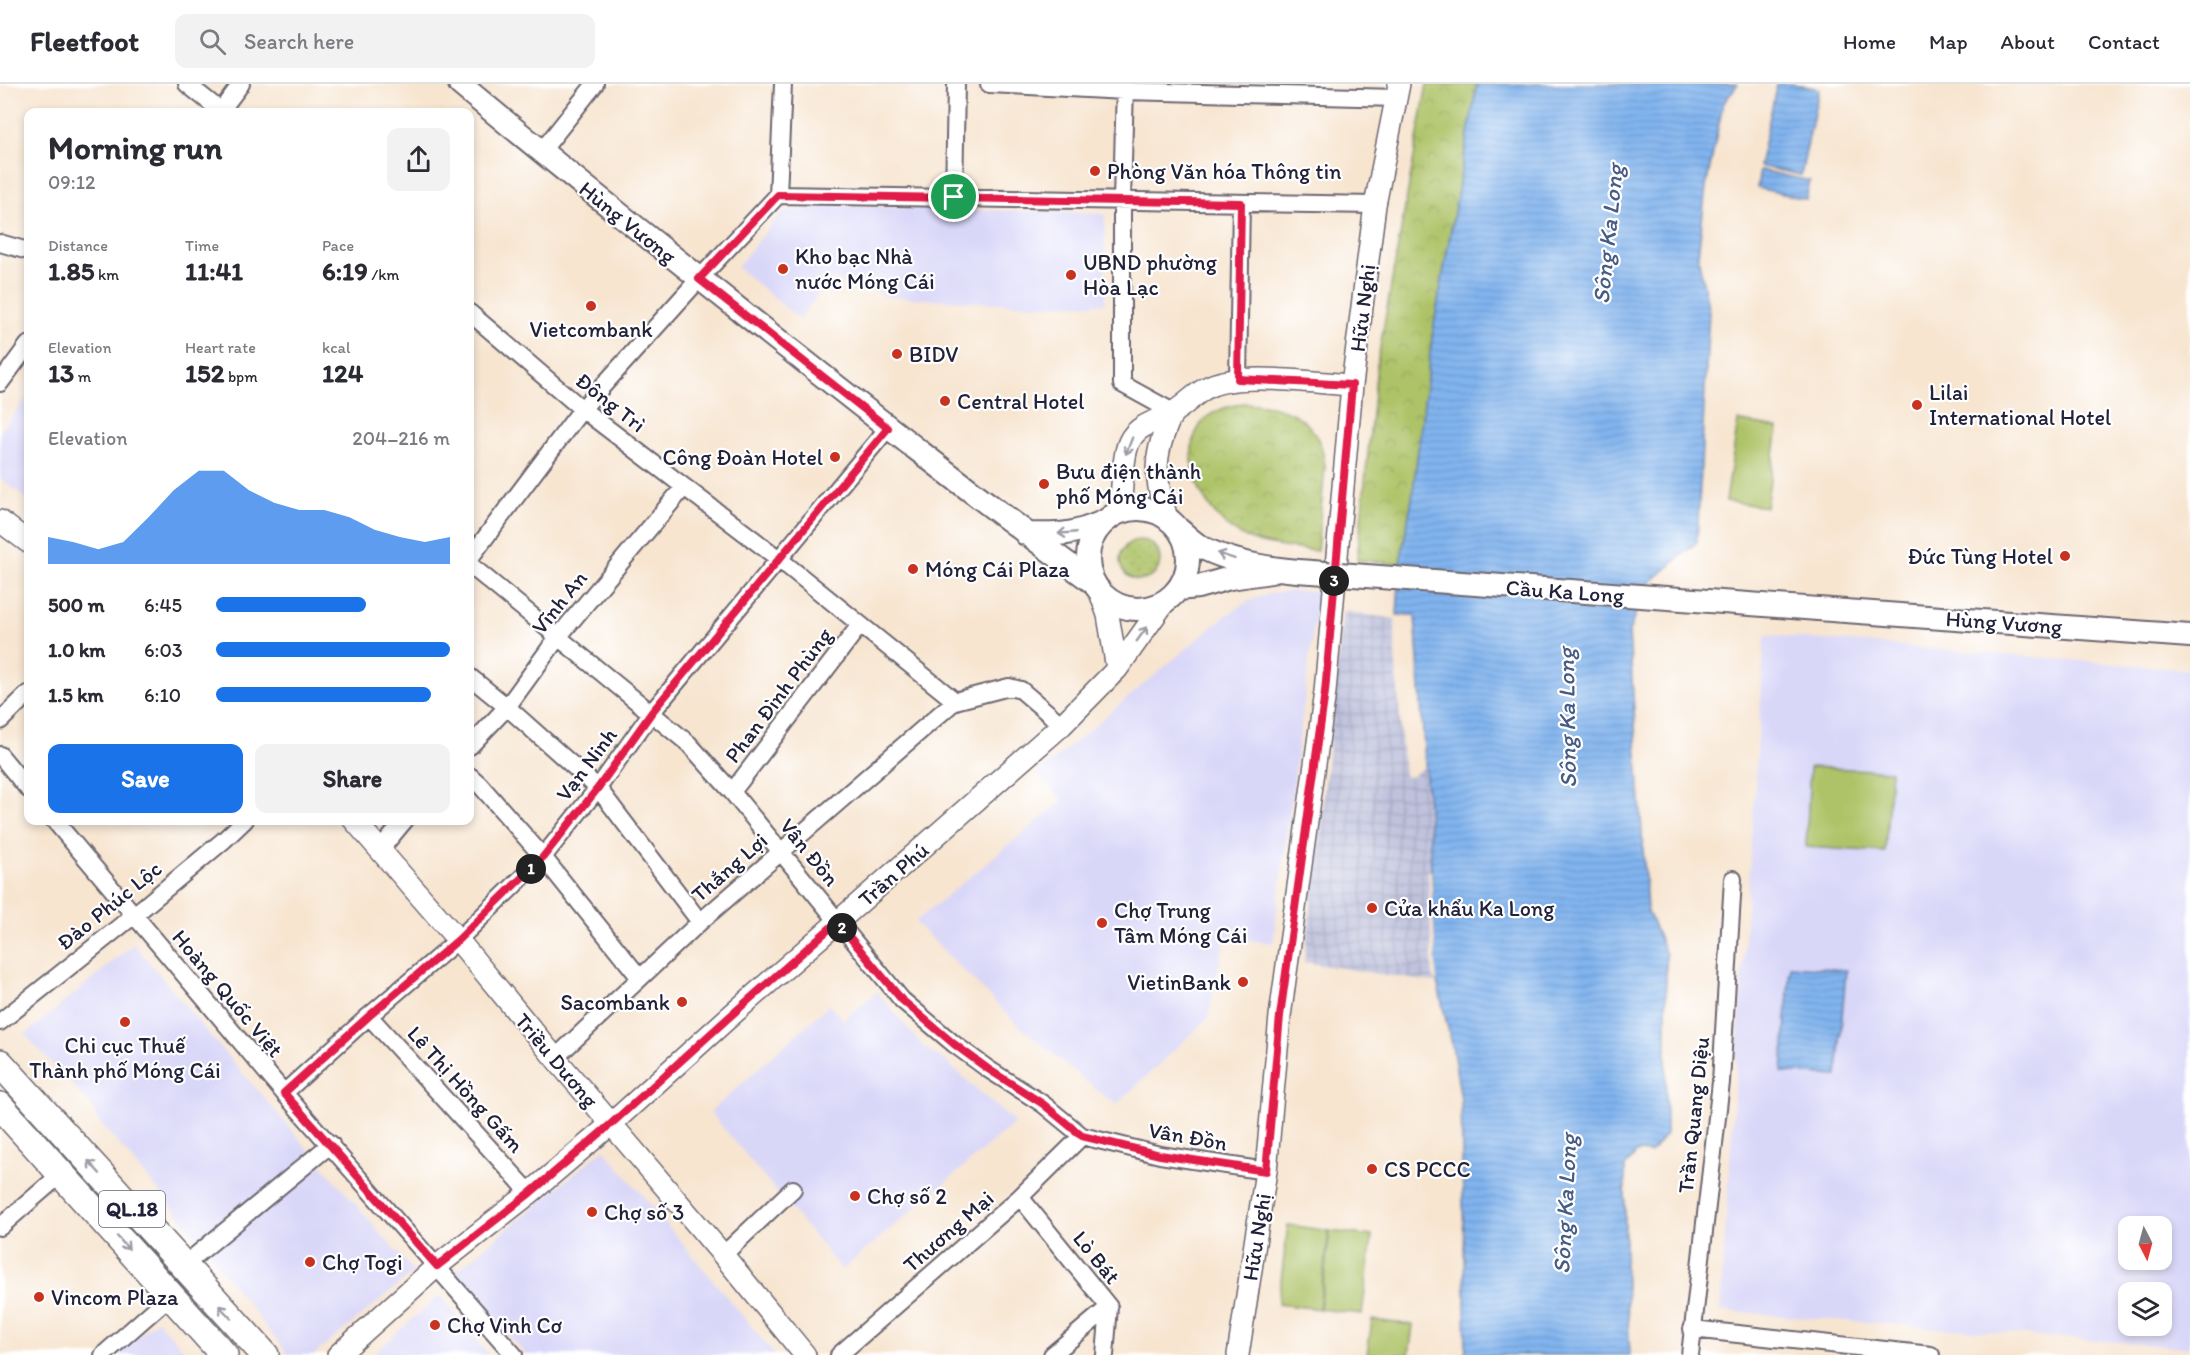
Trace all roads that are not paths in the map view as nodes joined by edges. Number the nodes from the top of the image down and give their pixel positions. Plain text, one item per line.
1 (187, 84) edge
2 (241, 84) edge
3 (460, 84) edge
4 (595, 84) edge
5 (783, 84) edge
6 (956, 84) edge
7 (989, 84) edge
8 (1125, 87) edge
9 (1398, 91) edge
10 (216, 108) edge
11 (224, 108) edge
12 (541, 152) junction
13 (778, 195) junction
14 (954, 197) junction
15 (1122, 201) junction
16 (1241, 203) junction
17 (1375, 205) junction
18 (0, 243) edge
19 (24, 250) edge
20 (699, 279) junction
21 (474, 316) edge
22 (24, 350) edge
23 (1238, 379) junction
24 (0, 383) edge
25 (1352, 385) junction
26 (582, 409) junction
27 (1173, 412) junction
28 (888, 428) junction
29 (684, 487) junction
30 (1113, 517) junction
31 (0, 521) edge
32 (1172, 523) junction
33 (1026, 534) junction
34 (24, 539) edge
35 (474, 553) edge
36 (779, 559) junction
37 (474, 568) edge
38 (1281, 570) junction
39 (1097, 587) junction
40 (1172, 594) junction
41 (1818, 609) joint
42 (860, 625) junction
43 (2190, 636) edge
44 (558, 637) junction
45 (1117, 669) junction
46 (474, 680) edge
47 (24, 698) edge
48 (954, 701) junction
49 (507, 707) junction
50 (652, 712) junction
51 (0, 721) edge
52 (1062, 725) junction
53 (474, 742) edge
54 (0, 755) edge
55 (474, 780) edge
56 (24, 784) edge
57 (598, 788) junction
58 (732, 792) junction
59 (58, 825) edge
60 (239, 825) edge
61 (358, 825) edge
62 (401, 825) edge
63 (380, 850) junction
64 (781, 851) junction
65 (543, 857) junction
66 (1733, 879) dead end
67 (133, 916) junction
68 (700, 922) junction
69 (837, 922) junction
70 (458, 940) junction
71 (640, 978) junction
72 (369, 1016) junction
73 (0, 1022) edge
74 (555, 1058) junction
75 (0, 1063) edge
76 (284, 1093) junction
77 (0, 1106) edge
78 (611, 1124) junction
79 (1082, 1136) junction
80 (331, 1144) junction
81 (1266, 1171) junction
82 (62, 1173) junction
83 (793, 1189) dead end
84 (530, 1193) junction
85 (1020, 1197) junction
86 (0, 1227) edge
87 (723, 1255) junction
88 (183, 1266) junction
89 (437, 1266) junction
90 (171, 1296) junction
91 (1108, 1307) junction
92 (1692, 1329) junction
93 (103, 1355) edge
94 (224, 1355) edge
95 (265, 1355) edge
96 (338, 1355) edge
97 (514, 1355) edge
98 (805, 1355) edge
99 (839, 1355) edge
100 (1052, 1355) edge
101 (1105, 1355) edge
102 (1238, 1355) edge
103 (1690, 1355) edge
104 (1931, 1355) edge

1 - 10 street
2 - 11 street
3 - 12 main road, Hùng Vương
4 - 12 street
5 - 13 street
6 - 14 street
7 - 8 street
8 - 9 street
8 - 15 street
9 - 17 street, Hữu Nghị
12 - 20 main road, Hùng Vương
13 - 14 street
13 - 20 street
14 - 15 street
15 - 16 street
15 - 27 street
16 - 17 street
16 - 23 street
17 - 25 street, Hữu Nghị
18 - 19 street
20 - 26 street
20 - 28 main road, Hùng Vương
21 - 26 street, Đông Trì
22 - 24 street
23 - 25 street
23 - 27 street
25 - 81 street, Hữu Nghị
26 - 29 street, Đông Trì
26 - 35 street
27 -> 30 street
27 - 32 street
28 - 33 main road, Hùng Vương
28 - 36 street, Vạn Ninh
29 - 36 street, Đông Trì
29 - 44 street, Vĩnh An
30 - 32 main road
30 -> 33 main road
30 - 39 main road
31 - 34 street
38 -> 32 main road
32 - 40 main road
33 - 39 main road, Hùng Vương
36 - 42 street, Đông Trì
36 - 50 street, Vạn Ninh
37 - 44 street, Vân Đồn
38 - 40 main road
38 - 41 main road, Cầu Ka Long, bridge
39 - 40 main road
39 - 45 street
45 -> 40 street, Trần Phú
41 - 43 main road, Hùng Vương
42 - 48 street, Đông Trì
42 - 58 street, Phan Đình Phùng
44 - 49 street, Vĩnh An
44 - 50 street, Vân Đồn
45 - 52 street, Trần Phú
46 - 49 street
47 - 51 street
48 - 52 street, Thắng Lợi
48 - 64 street, Thắng Lợi
49 - 53 street, Vĩnh An
49 - 57 street
50 - 57 street, Vạn Ninh
50 - 58 street, Vân Đồn
52 - 69 street, Trần Phú
54 - 56 street
55 - 65 street
57 - 65 street, Vạn Ninh
57 - 68 street
58 - 64 street, Vân Đồn
59 - 67 street, Hoàng Quốc Việt
60 - 67 street, Đào Phúc Lộc
61 - 63 street, Triều Dương
62 - 63 street
63 - 70 street, Triều Dương
64 - 68 street, Thắng Lợi
64 - 69 street, Vân Đồn
65 - 70 street, Vạn Ninh
65 - 71 street
66 - 92 street, Trần Quang Diệu
67 - 73 street, Đào Phúc Lộc
67 - 76 street, Hoàng Quốc Việt
68 - 71 street, Thắng Lợi
69 - 78 street, Trần Phú
69 - 79 street, Vân Đồn
70 - 72 street, Vạn Ninh
70 - 74 street, Triều Dương
71 - 74 street, Thắng Lợi
72 - 76 street, Vạn Ninh
72 - 84 street, Lê Thị Hồng Gấm
74 - 78 street, Triều Dương
88 -> 75 highway, QL.18
76 - 80 street, Hoàng Quốc Việt
77 - 82 highway, QL.18
78 - 84 street, Trần Phú
78 - 87 street, Triều Dương
79 - 81 street, Vân Đồn
79 - 85 street, Thương Mại
80 - 88 street
80 - 89 street, Hoàng Quốc Việt
81 - 102 street, Hữu Nghị
82 - 86 street
82 -> 90 highway, QL.18
83 - 87 street
84 - 89 street, Trần Phú
85 - 91 street, Lò Bát
85 - 99 street, Thương Mại
87 - 98 street, Triều Dương
95 -> 88 highway, QL.18
89 - 96 street, Trần Phú
89 - 97 street, Hoàng Quốc Việt
90 - 93 street
90 - 94 highway, QL.18
91 - 100 street
91 - 101 street, Lò Bát
92 - 103 street, Trần Quang Diệu
92 - 104 street

